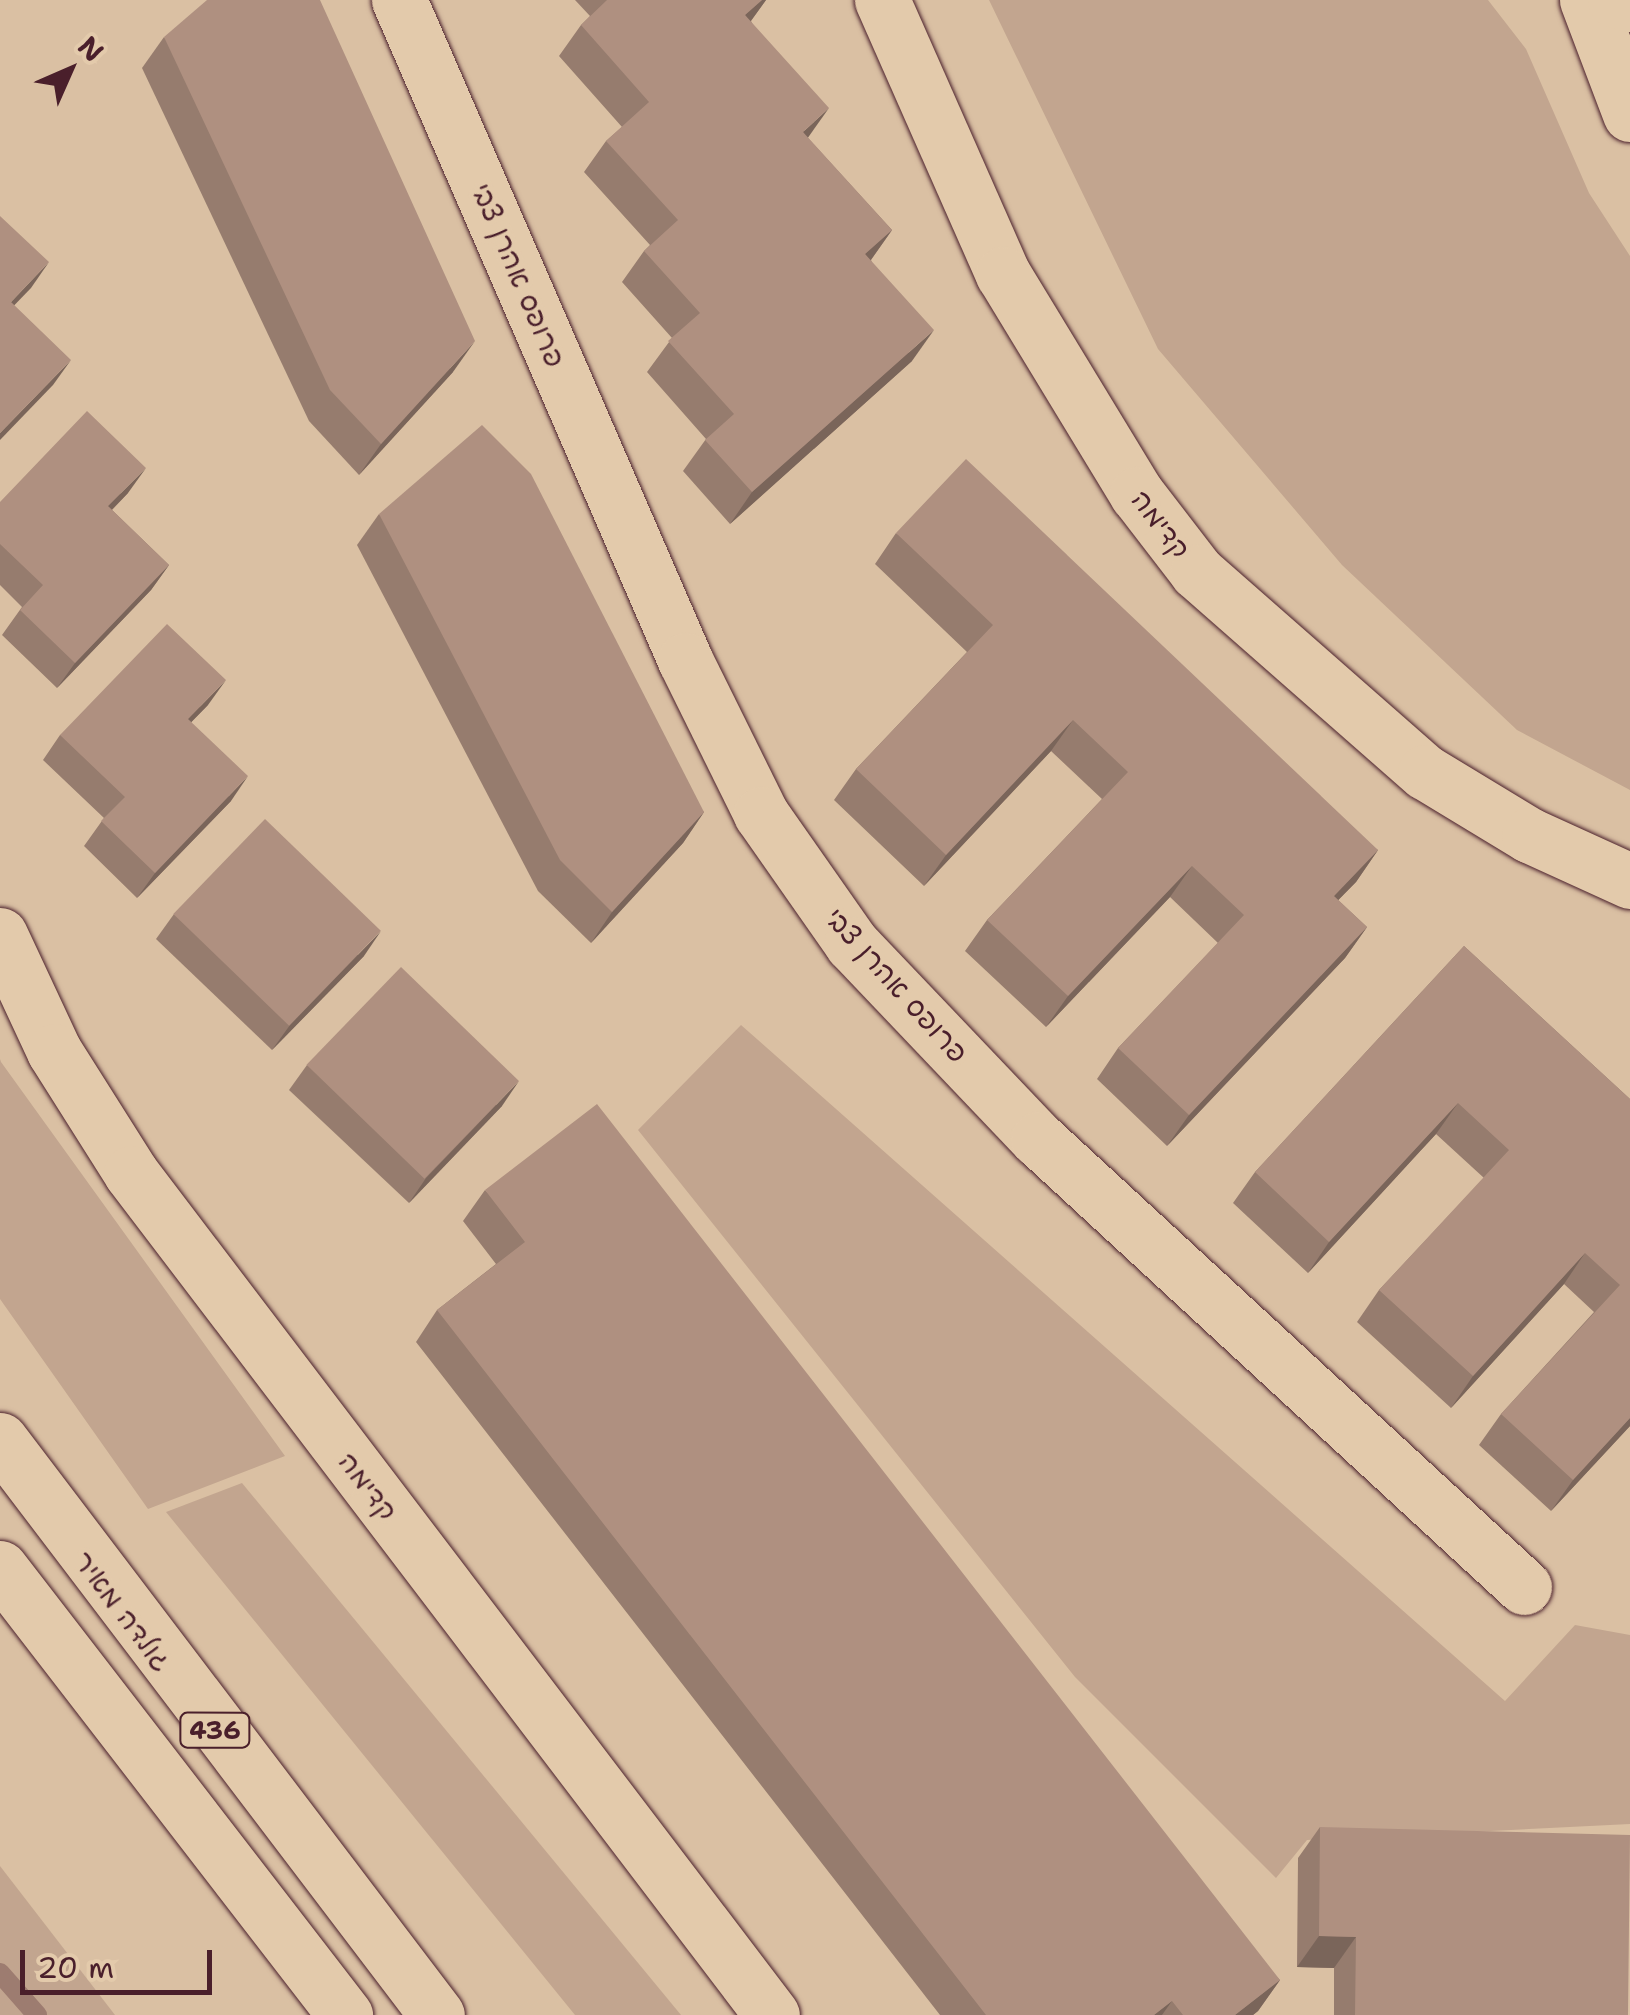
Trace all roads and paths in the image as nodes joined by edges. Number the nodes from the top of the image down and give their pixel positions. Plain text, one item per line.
1 (399, 0) edge
2 (882, 0) edge
3 (1586, 0) edge
4 (1614, 0) edge
5 (1630, 4) edge
6 (1630, 114) edge
7 (1630, 881) edge
8 (0, 935) edge
9 (0, 1440) edge
10 (0, 1568) edge
11 (1524, 1587) dead end
12 (346, 2015) edge
13 (436, 2015) edge
14 (772, 2015) edge

1 - 11 street, פרופס אהרן צבי
2 - 7 street, קדימה
3 - 6 street
4 - 5 street
8 - 14 street, קדימה
9 - 13 street, גולדה מאיר / 436
10 - 12 street, 436

